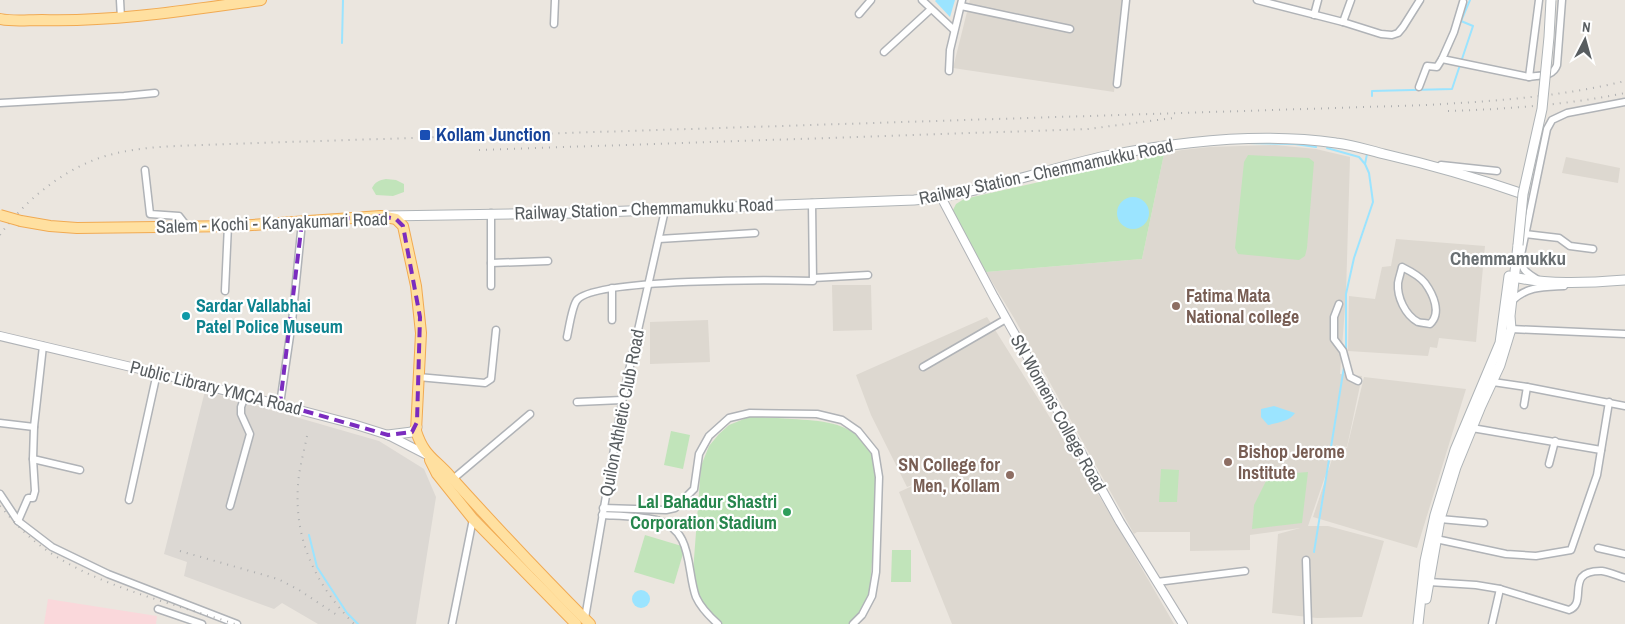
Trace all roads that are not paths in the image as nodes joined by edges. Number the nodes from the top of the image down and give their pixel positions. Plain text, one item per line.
1 (120, 0) edge
2 (258, 0) edge
3 (555, 0) edge
4 (871, 0) edge
5 (922, 0) edge
6 (1126, 0) edge
7 (1257, 0) edge
8 (1318, 0) edge
9 (1351, 0) edge
10 (1420, 0) edge
11 (1540, 0) edge
12 (1551, 0) edge
13 (1562, 0) edge
14 (1463, 1) edge
15 (962, 3) edge
16 (931, 8) junction
17 (0, 12) edge
18 (858, 14) dead end
19 (1314, 15) junction
20 (121, 18) junction
21 (0, 19) edge
22 (28, 20) junction
23 (1343, 22) junction
24 (554, 24) dead end
25 (1070, 29) dead end
26 (954, 30) junction
27 (884, 52) dead end
28 (1442, 59) junction
29 (949, 71) dead end
30 (1529, 77) junction
31 (1117, 84) dead end
32 (1419, 87) dead end
33 (155, 93) dead end
34 (1625, 102) edge
35 (0, 103) edge
36 (1427, 163) junction
37 (145, 170) dead end
38 (1497, 171) dead end
39 (1523, 194) junction
40 (941, 197) junction
41 (812, 203) junction
42 (666, 210) junction
43 (491, 213) junction
44 (413, 214) junction
45 (0, 215) edge
46 (381, 216) junction
47 (302, 222) junction
48 (186, 225) junction
49 (228, 226) junction
50 (755, 234) dead end
51 (1525, 234) junction
52 (407, 237) junction
53 (659, 239) junction
54 (1593, 249) dead end
55 (548, 260) dead end
56 (491, 263) junction
57 (1402, 267) joint
58 (868, 275) dead end
59 (1512, 277) junction
60 (812, 278) junction
61 (1625, 280) edge
62 (1540, 281) junction
63 (1604, 282) junction
64 (649, 283) junction
65 (491, 286) dead end
66 (612, 288) junction
67 (225, 291) dead end
68 (1512, 301) junction
69 (1340, 304) dead end
70 (1006, 319) junction
71 (612, 320) dead end
72 (1511, 329) junction
73 (496, 330) dead end
74 (1625, 334) edge
75 (0, 336) edge
76 (567, 337) dead end
77 (43, 346) junction
78 (923, 367) dead end
79 (157, 373) junction
80 (418, 377) junction
81 (1358, 381) dead end
82 (1494, 382) junction
83 (1527, 386) junction
84 (245, 396) junction
85 (622, 400) junction
86 (577, 402) dead end
87 (1608, 402) junction
88 (280, 404) junction
89 (1524, 405) dead end
90 (1625, 406) edge
91 (530, 414) dead end
92 (0, 423) edge
93 (34, 427) junction
94 (417, 427) junction
95 (1472, 428) junction
96 (388, 435) junction
97 (1555, 441) junction
98 (1601, 450) junction
99 (427, 455) junction
100 (33, 459) junction
101 (1550, 464) dead end
102 (80, 470) dead end
103 (453, 479) junction
104 (0, 494) edge
105 (129, 500) dead end
106 (230, 506) dead end
107 (603, 511) junction
108 (472, 519) junction
109 (1440, 519) junction
110 (18, 520) junction
111 (1484, 523) dead end
112 (1436, 539) junction
113 (1598, 548) dead end
114 (1625, 554) edge
115 (1306, 560) dead end
116 (1245, 571) dead end
117 (1625, 578) edge
118 (1157, 582) junction
119 (1429, 582) junction
120 (1500, 589) junction
121 (158, 609) dead end
122 (584, 622) edge
123 (202, 624) edge
124 (237, 624) edge
125 (452, 624) edge
126 (718, 624) edge
127 (853, 624) edge
128 (1183, 624) edge
129 (1308, 624) edge
130 (1418, 624) edge
131 (1423, 624) edge
132 (1492, 624) edge

1 - 20 street
2 - 20 main road
3 - 24 street
4 - 18 street
5 - 16 street
6 - 31 street
7 - 19 street
8 - 19 street
9 - 23 street
10 - 23 street
11 - 30 street
12 - 39 main road, bridge
13 - 30 street
14 - 28 street
15 - 25 street
15 - 26 street
16 - 26 street
16 - 27 street
17 - 22 main road
19 - 23 street
20 - 22 main road
21 - 22 main road
26 - 29 street
28 - 30 street
28 - 32 street
33 - 35 street
34 - 51 street
36 - 38 street
36 - 39 main road, Railway Station - Chemmamukku Road
36 - 40 main road, Railway Station - Chemmamukku Road
37 - 48 street
39 - 59 main road, bridge
40 - 41 main road, Railway Station - Chemmamukku Road
40 - 70 street, SN Womens College Road
41 - 42 main road, Railway Station - Chemmamukku Road
41 - 60 street
42 - 43 main road, Railway Station - Chemmamukku Road
42 - 53 street, Quilon Athletic Club Road
43 - 44 main road, Railway Station - Chemmamukku Road
43 - 56 street
44 - 46 main road, Railway Station - Chemmamukku Road
44 - 52 main road
45 - 48 main road, Salem - Kochi - Kanyakumari Road, bridge
46 - 47 main road, Salem - Kochi - Kanyakumari Road
46 - 52 main road, Salem - Kochi - Kanyakumari Road
47 - 49 main road, Salem - Kochi - Kanyakumari Road
47 - 88 street
48 - 49 main road, Salem - Kochi - Kanyakumari Road
49 - 67 street
50 - 53 street
51 - 54 street
51 - 62 street
52 - 80 main road, Salem - Kochi - Kanyakumari Road
53 - 64 street, Quilon Athletic Club Road
55 - 56 street
56 - 65 street
57 - 57 street
58 - 60 street
59 - 62 main road
59 - 68 main road
59 - 130 main road
60 - 64 street
61 - 63 main road
62 - 63 main road
63 - 68 street
64 - 66 street
64 - 85 street, Quilon Athletic Club Road
66 - 71 street
66 - 76 street
68 - 72 main road
69 - 81 street
70 - 78 street
70 - 118 street, SN Womens College Road
72 - 74 street
72 - 82 main road
73 - 80 street
75 - 77 street, Public Library YMCA Road
77 - 79 street, Public Library YMCA Road
77 - 93 street
79 - 84 street, Public Library YMCA Road
79 - 105 street
80 - 94 main road, Salem - Kochi - Kanyakumari Road
82 - 83 street
82 - 95 main road
83 - 87 street
83 - 89 street
84 - 88 street, Public Library YMCA Road
84 - 106 street
85 - 86 street
85 - 107 street, Quilon Athletic Club Road
87 - 90 street
87 - 98 street
88 - 96 street, Public Library YMCA Road
91 - 103 street
92 - 93 street
93 - 100 street
94 - 96 main road
94 - 99 main road, Salem - Kochi - Kanyakumari Road
95 - 97 street
95 - 109 main road
96 - 99 street, Public Library YMCA Road
97 - 98 street
97 - 101 street
98 - 112 street
99 - 103 main road, Salem - Kochi - Kanyakumari Road
99 - 108 main road
100 - 102 street
100 - 110 street
103 - 122 main road, Salem - Kochi - Kanyakumari Road
104 - 110 street
107 - 122 street, Quilon Athletic Club Road
107 - 126 street
107 - 127 street
108 - 122 main road
108 - 125 street
109 - 111 street
109 - 112 main road
110 - 124 street
112 - 119 main road
113 - 114 street
115 - 129 street
116 - 118 street
117 - 120 street
118 - 128 street, SN Womens College Road
119 - 120 street
119 - 131 main road
120 - 132 street
121 - 123 street

